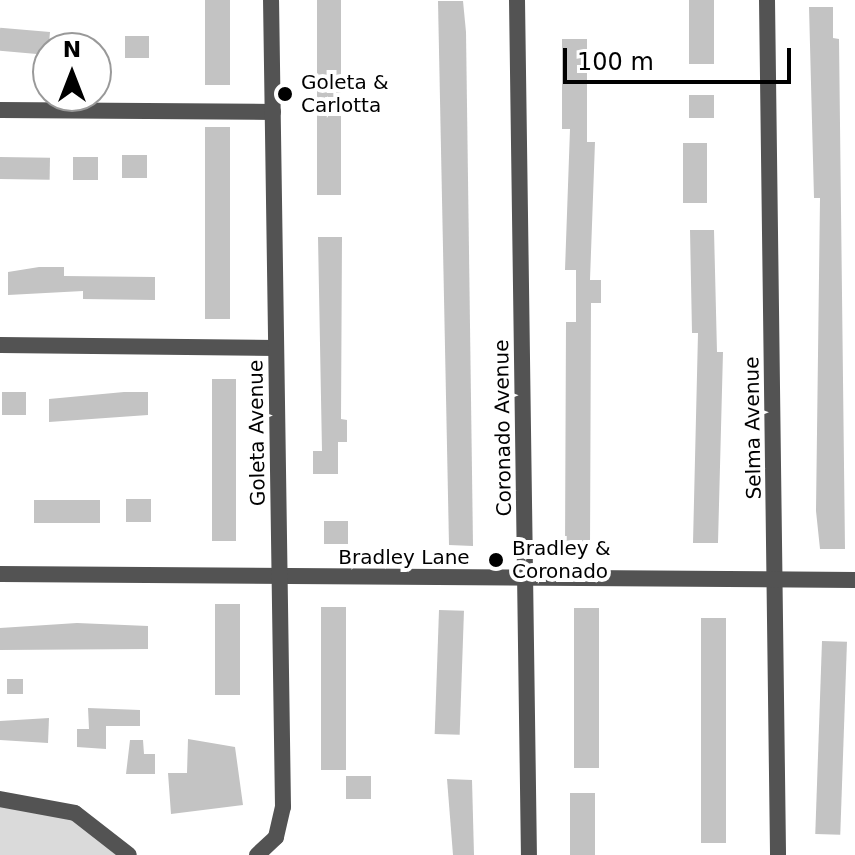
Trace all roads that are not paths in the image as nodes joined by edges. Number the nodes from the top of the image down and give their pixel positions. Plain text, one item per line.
1 (271, 0) edge
2 (517, 0) edge
3 (767, 0) edge
4 (0, 110) edge
5 (273, 112) junction
6 (0, 345) edge
7 (276, 348) junction
8 (0, 574) edge
9 (279, 576) junction
10 (525, 578) junction
11 (775, 580) junction
12 (855, 580) edge
13 (0, 799) edge
14 (129, 855) edge
15 (257, 855) edge
16 (529, 855) edge
17 (778, 855) edge

1 - 5 street, Goleta Avenue
2 - 10 street, Coronado Avenue
3 - 11 street, Selma Avenue
4 - 5 street
5 - 7 street, Goleta Avenue
6 - 7 street
7 - 9 street, Goleta Avenue
8 - 9 street, Bradley Lane
9 - 10 street, Bradley Lane
9 - 15 street, Goleta Avenue
10 - 11 street, Bradley Lane
10 - 16 street, Coronado Avenue
11 - 12 street, Bradley Lane
11 - 17 street, Selma Avenue
13 - 14 street

